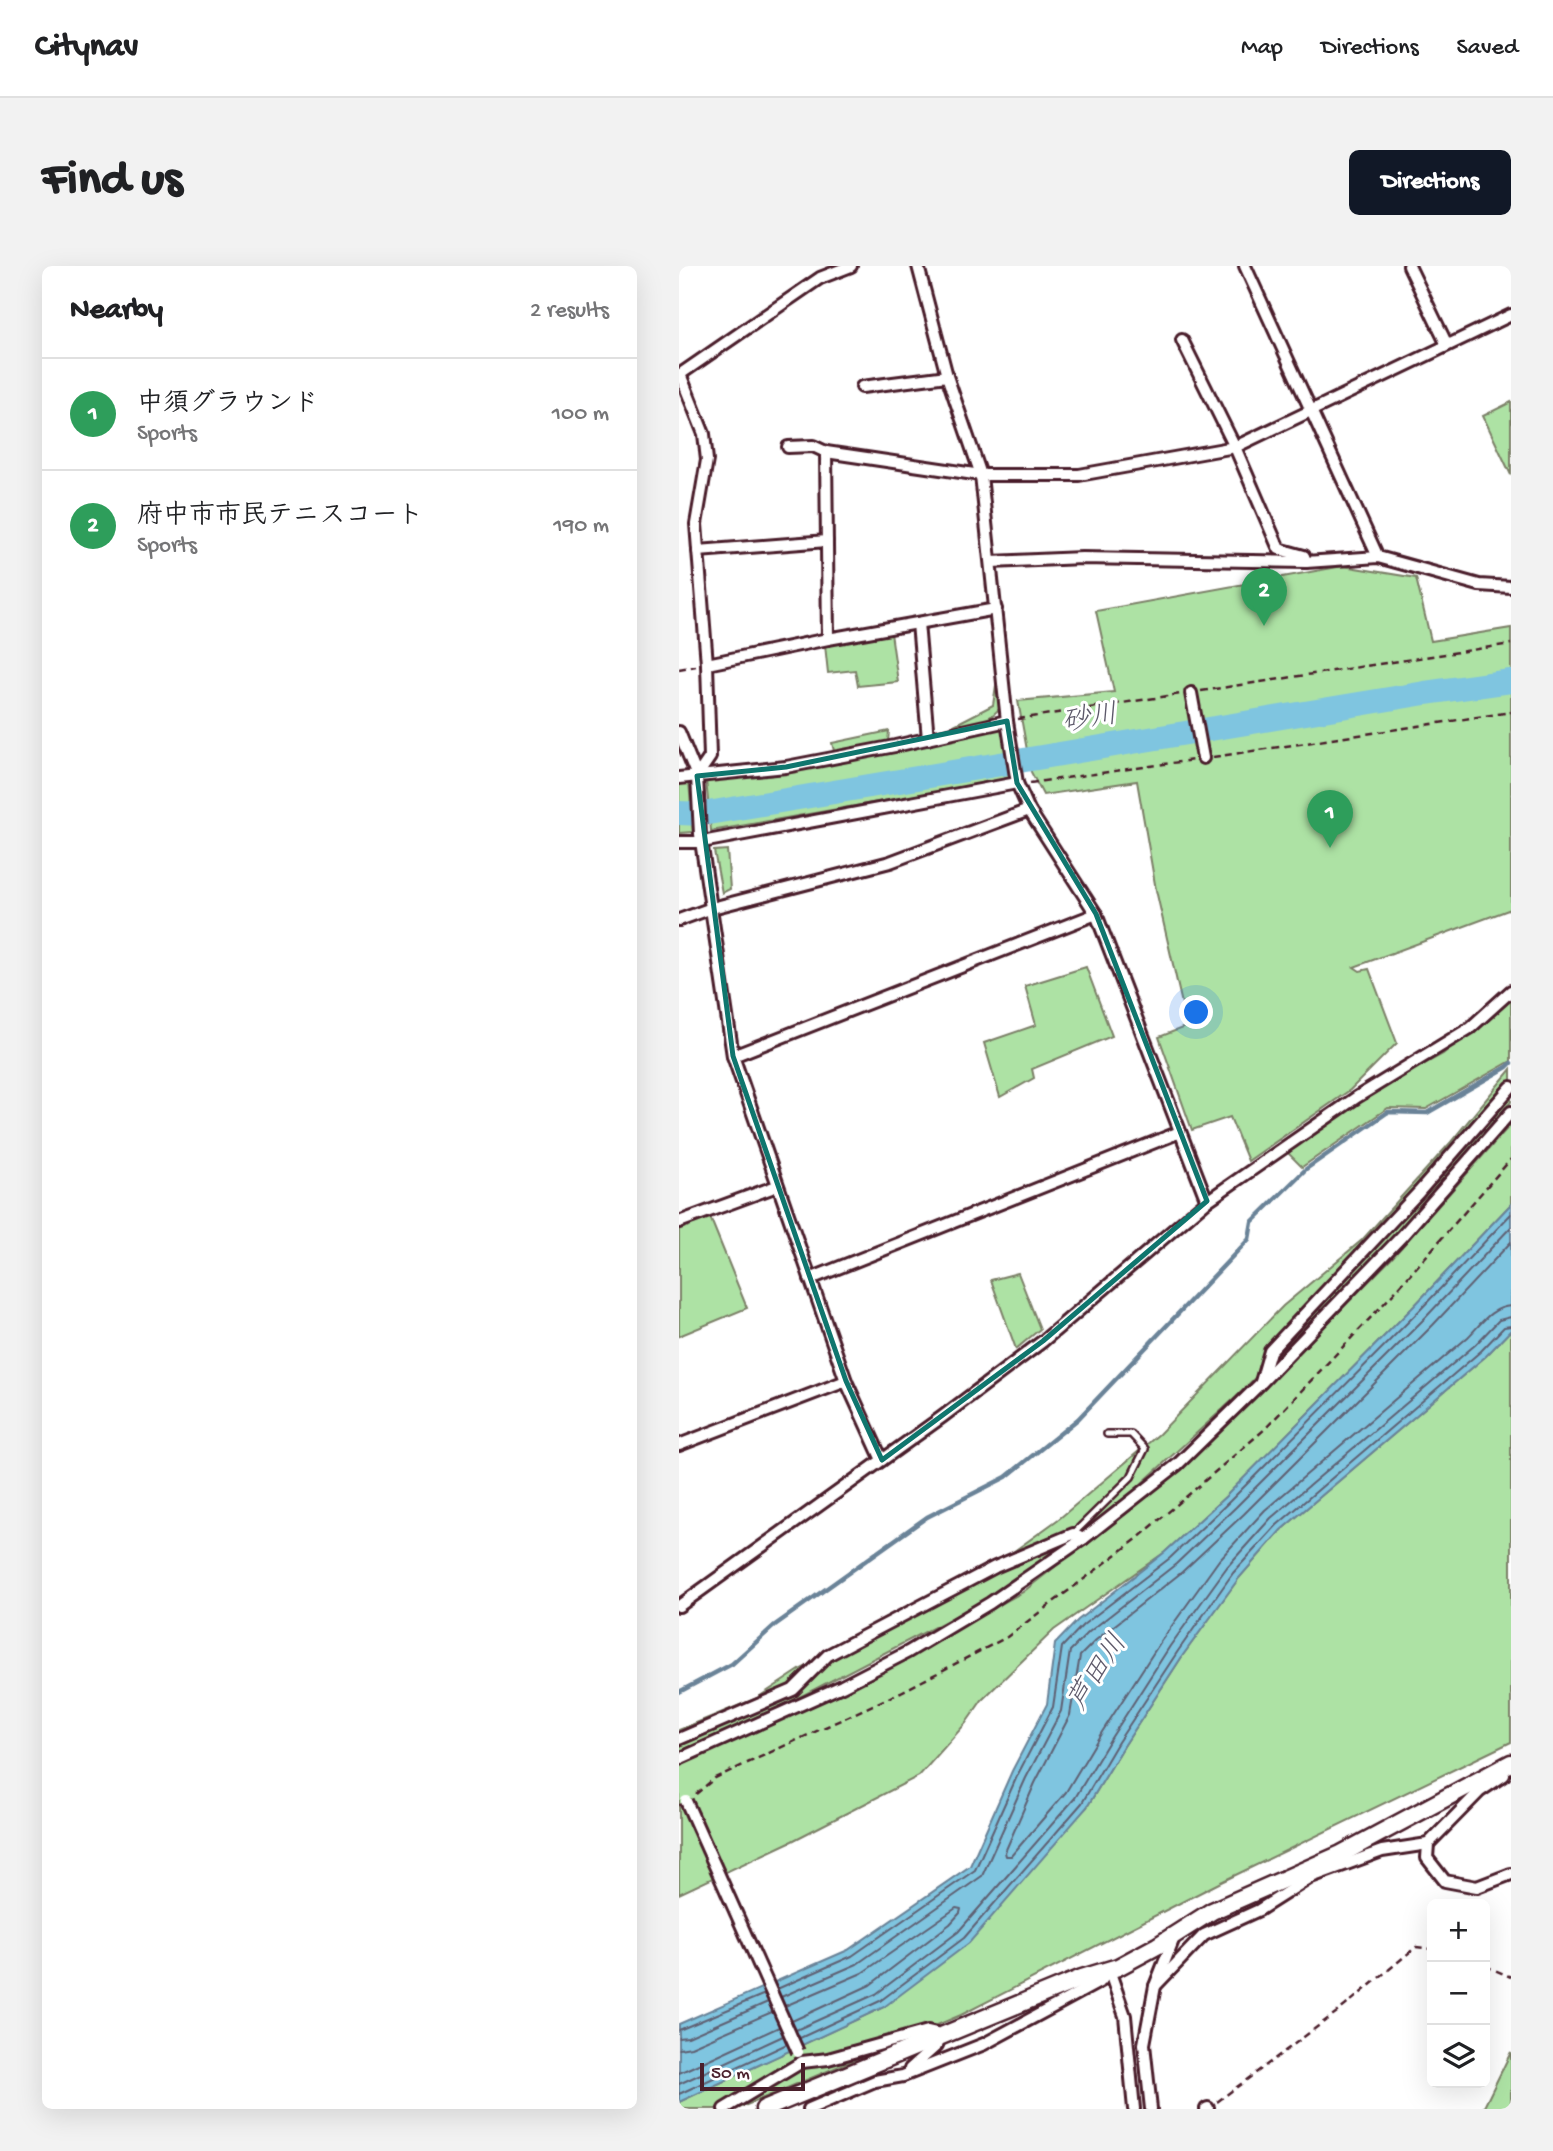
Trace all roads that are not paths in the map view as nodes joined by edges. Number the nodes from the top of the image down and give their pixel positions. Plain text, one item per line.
1 (851, 266) edge
2 (918, 266) edge
3 (1245, 266) edge
4 (1409, 266) edge
5 (1511, 315) edge
6 (1182, 340) dead end
7 (1447, 345) junction
8 (680, 375) edge
9 (947, 376) junction
10 (862, 387) dead end
11 (1311, 411) junction
12 (788, 447) dead end
13 (1235, 447) junction
14 (826, 452) junction
15 (981, 475) junction
16 (827, 541) junction
17 (698, 551) junction
18 (1378, 557) junction
19 (991, 562) junction
20 (1306, 562) junction
21 (1511, 587) edge
22 (996, 609) junction
23 (918, 623) junction
24 (828, 639) junction
25 (706, 664) junction
26 (1191, 693) road end
27 (1007, 721) junction
28 (679, 732) edge
29 (928, 739) junction
30 (1203, 758) road end
31 (697, 776) junction
32 (679, 778) edge
33 (1017, 783) junction
34 (1029, 810) junction
35 (701, 838) junction
36 (679, 842) edge
37 (712, 908) junction
38 (1096, 914) junction
39 (679, 920) edge
40 (1511, 991) edge
41 (733, 1056) junction
42 (1511, 1087) edge
43 (1511, 1112) edge
44 (1180, 1132) junction
45 (777, 1186) junction
46 (1207, 1202) junction
47 (679, 1222) edge
48 (810, 1279) junction
49 (846, 1381) junction
50 (1261, 1383) junction
51 (1107, 1434) dead end
52 (679, 1445) edge
53 (882, 1460) junction
54 (1078, 1537) junction
55 (679, 1605) edge
56 (679, 1739) edge
57 (679, 1759) edge
58 (1506, 1766) edge
59 (682, 1799) edge
60 (1428, 1844) junction
61 (1309, 1873) junction
62 (1511, 1874) edge
63 (1175, 1935) junction
64 (1113, 1968) junction
65 (1155, 1986) junction
66 (941, 2034) junction
67 (800, 2057) junction
68 (902, 2076) junction
69 (724, 2109) edge
70 (764, 2109) edge
71 (809, 2109) edge
72 (1134, 2109) edge
73 (1151, 2109) edge

1 - 8 street
2 - 9 street
3 - 11 street
4 - 7 street
5 - 7 street
6 - 13 street
7 - 11 street
8 - 17 street
9 - 10 street
9 - 15 street
11 - 13 street
11 - 18 street
12 - 14 street
13 - 15 street
13 - 20 street
14 - 15 street
14 - 16 street
15 - 19 street
16 - 17 street
16 - 24 street
17 - 25 street
18 - 20 street
18 - 21 street
19 - 20 street
19 - 22 street
22 - 23 street
22 - 27 street
23 - 24 street
23 - 29 street
24 - 25 street
25 - 31 street
26 - 30 street
27 - 29 street
27 - 33 street
28 - 31 street
29 - 31 street
31 - 32 street
31 - 35 street
33 - 34 street
33 - 35 street
34 - 37 street
34 - 38 street
35 - 36 street
35 - 37 street
37 - 39 street
37 - 41 street
38 - 41 street
38 - 44 street
40 - 46 street
41 - 45 street
42 - 50 street
43 - 50 street
44 - 46 street
44 - 48 street
45 - 47 street
45 - 48 street
46 - 53 street
48 - 49 street
49 - 52 street
49 - 53 street
50 - 54 street
51 - 54 lane
53 - 55 street
54 - 56 street
54 - 57 street
58 - 60 street
58 - 61 street
59 - 67 street, bridge
60 - 61 street
60 - 62 street
61 - 63 street
61 - 65 street
63 - 64 street
63 - 65 street
64 - 66 street
64 - 68 street
64 - 72 street
65 - 73 street
66 - 67 street
66 - 68 street
66 - 70 street
67 - 69 street
68 - 71 street

